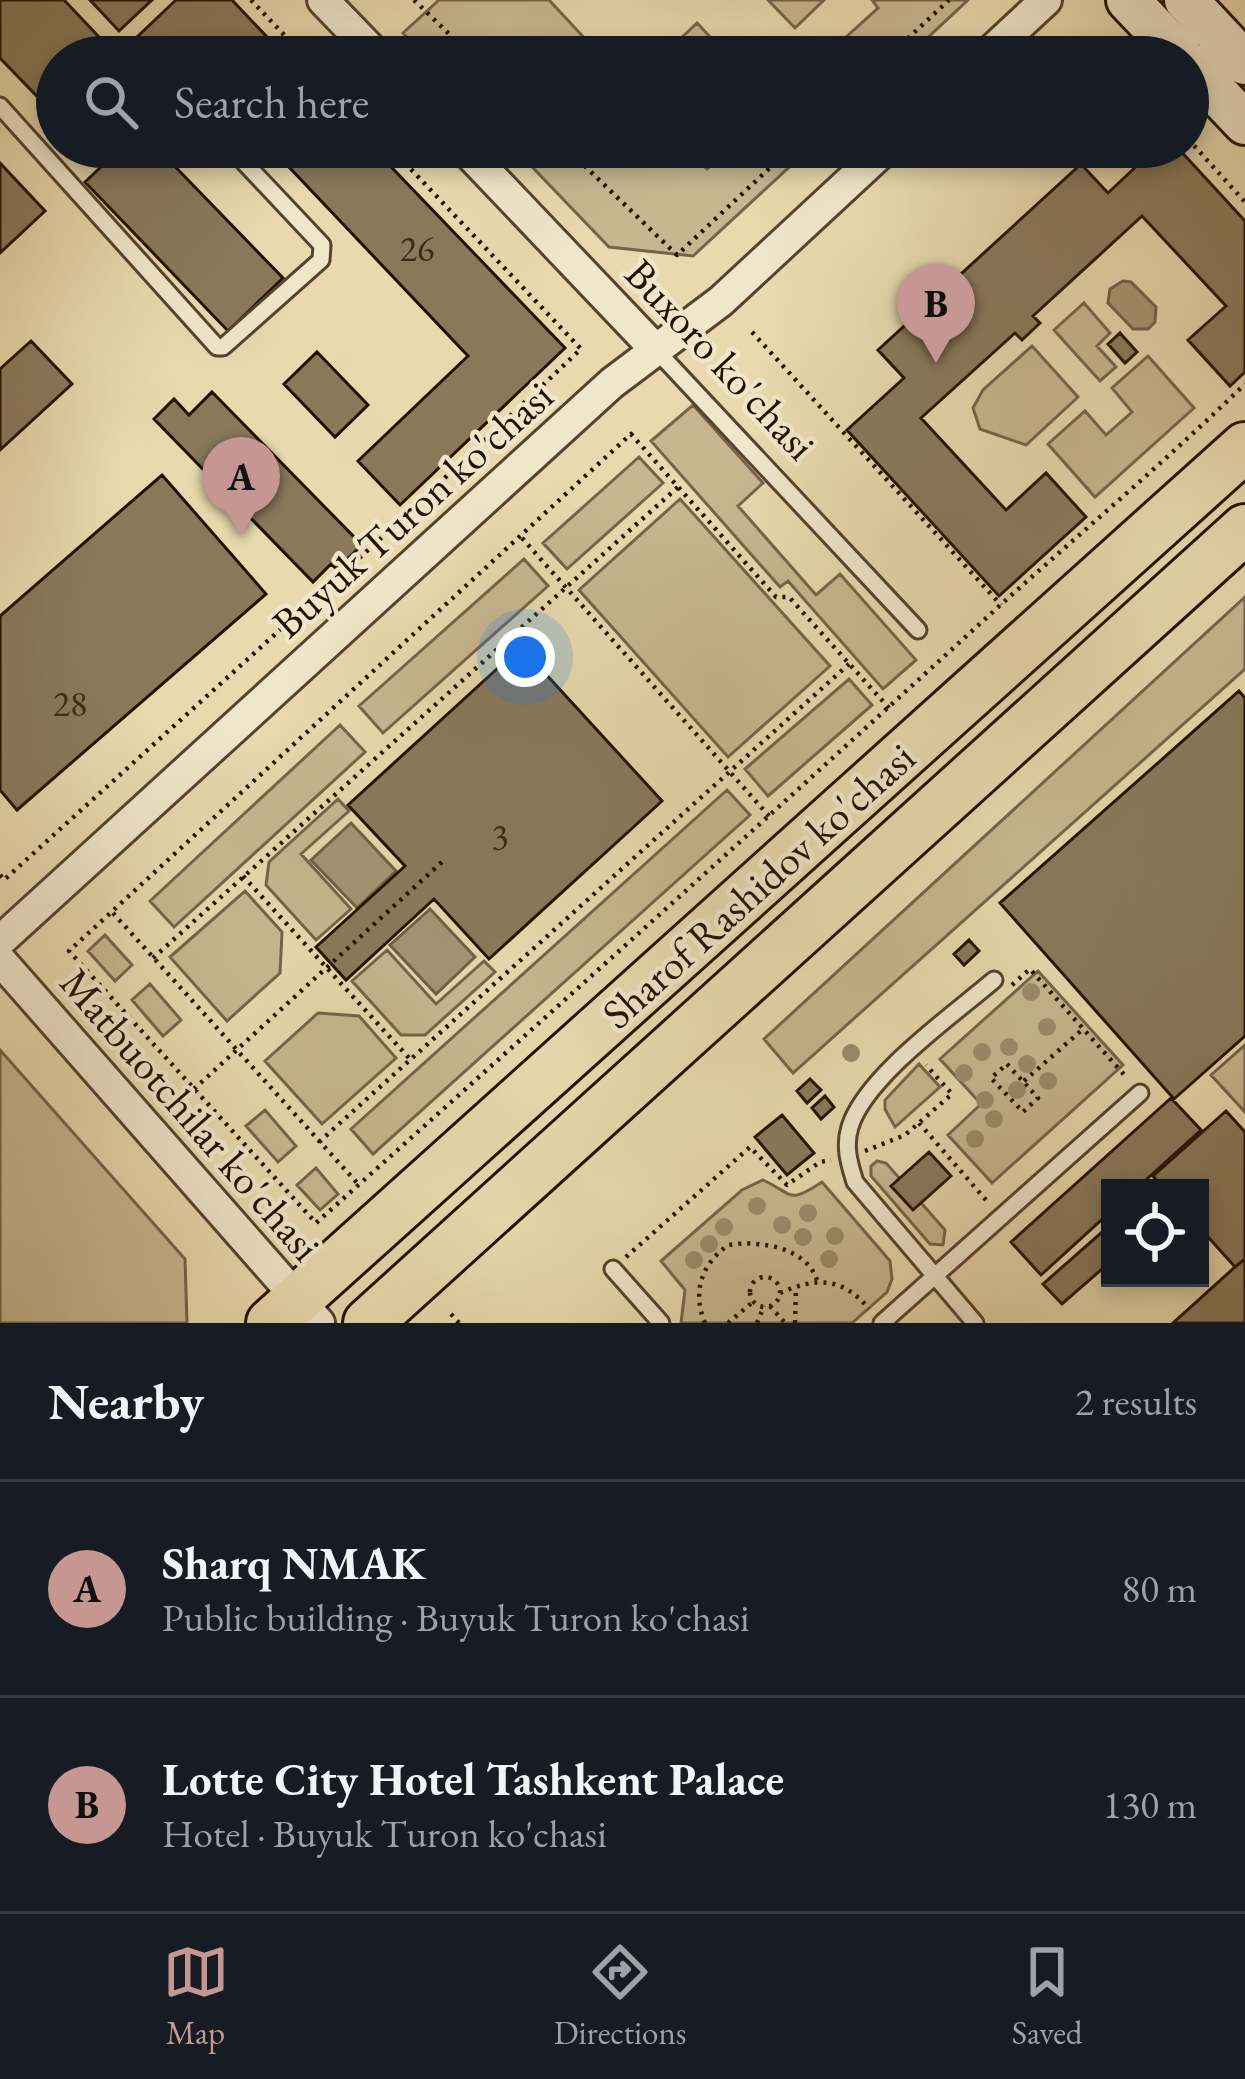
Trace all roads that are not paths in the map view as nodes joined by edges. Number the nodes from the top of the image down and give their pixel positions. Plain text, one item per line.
1 (1046, 0) edge
2 (1128, 0) edge
3 (1186, 0) edge
4 (338, 5) edge
5 (362, 36) edge
6 (1007, 36) edge
7 (1162, 36) edge
8 (1245, 64) edge
9 (1209, 85) edge
10 (0, 106) edge
11 (1245, 123) edge
12 (36, 146) edge
13 (56, 168) edge
14 (250, 168) edge
15 (483, 168) edge
16 (864, 168) edge
17 (656, 350) junction
18 (1245, 447) edge
19 (1245, 529) edge
20 (918, 630) dead end
21 (0, 941) edge
22 (0, 960) edge
23 (994, 980) dead end
24 (1140, 1093) road end
25 (613, 1269) road end
26 (935, 1275) junction
27 (296, 1315) edge
28 (876, 1317) edge
29 (368, 1323) edge
30 (661, 1323) edge
31 (975, 1323) edge

1 - 6 street
2 - 7 main road
3 - 8 main road
4 - 5 street
9 - 11 main road
10 - 12 lane
13 - 14 lane
15 - 17 street, Buxoro ko'chasi
16 - 17 street, Buyuk Turon ko'chasi
17 - 20 lane, Buxoro ko'chasi
17 - 21 street, Buyuk Turon ko'chasi
18 - 27 main road, Sharof Rashidov ko'chasi
19 - 29 main road, Sharof Rashidov ko'chasi
22 - 27 street, Matbuotchilar ko'chasi
23 - 26 lane
24 - 26 lane
25 - 30 lane
26 - 28 lane
26 - 31 lane

